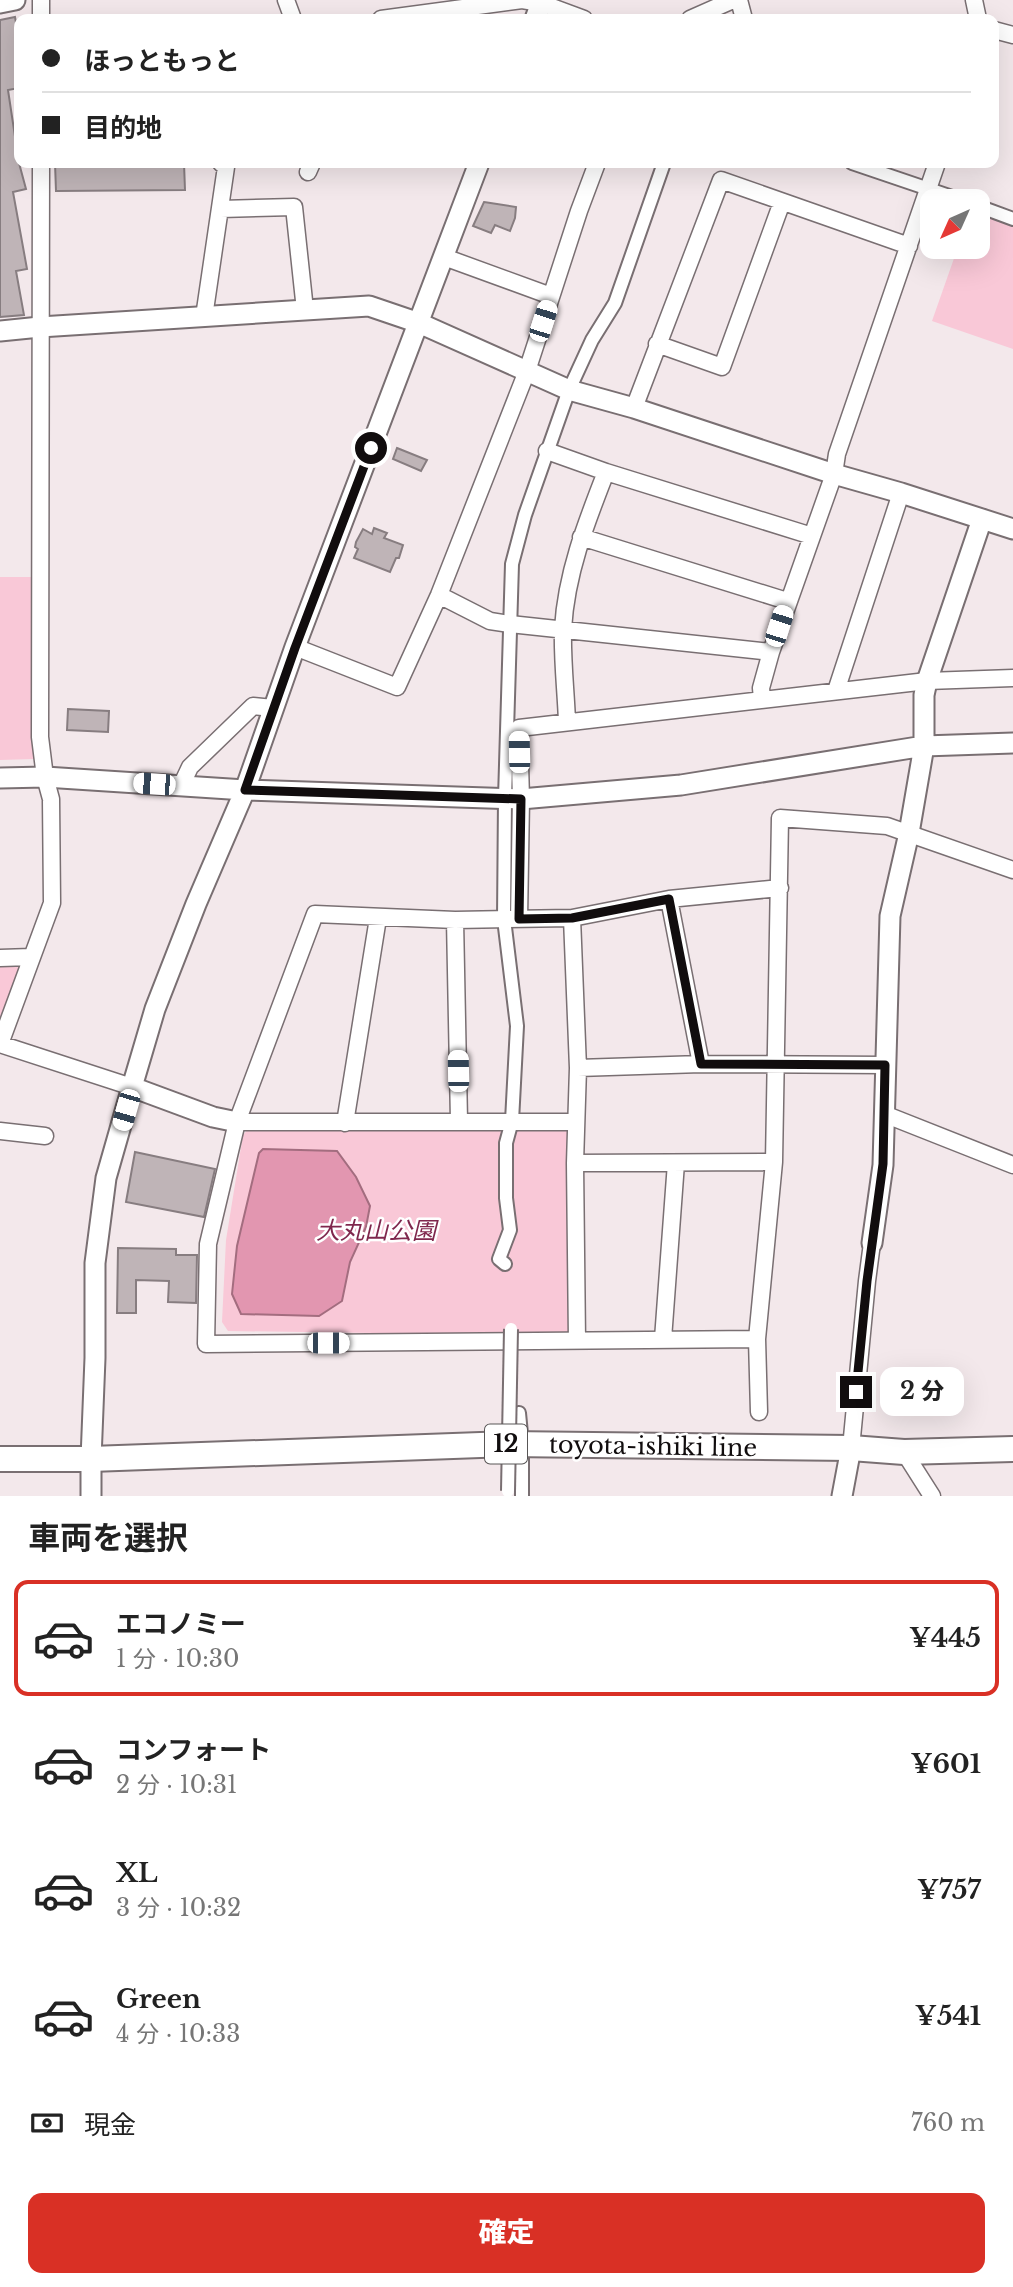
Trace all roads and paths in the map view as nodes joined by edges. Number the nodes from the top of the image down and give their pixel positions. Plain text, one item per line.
1 (15, 0) edge
2 (733, 0) edge
3 (515, 1) edge
4 (0, 3) edge
5 (539, 8) edge
6 (418, 14) edge
7 (564, 14) edge
8 (701, 14) edge
9 (41, 168) edge
10 (226, 168) edge
11 (477, 168) edge
12 (595, 168) edge
13 (662, 168) edge
14 (867, 168) edge
15 (935, 168) edge
16 (928, 188) junction
17 (782, 202) junction
18 (221, 209) junction
19 (990, 210) edge
20 (1013, 219) edge
21 (909, 246) junction
22 (444, 257) junction
23 (551, 296) junction
24 (305, 310) junction
25 (204, 317) junction
26 (419, 323) junction
27 (40, 327) junction
28 (0, 331) edge
29 (657, 344) junction
30 (527, 371) junction
31 (569, 390) junction
32 (634, 408) junction
33 (547, 451) junction
34 (606, 472) junction
35 (834, 474) junction
36 (901, 493) junction
37 (982, 519) junction
38 (1013, 529) edge
39 (812, 536) junction
40 (581, 537) junction
41 (439, 595) junction
42 (787, 601) junction
43 (510, 624) junction
44 (563, 630) junction
45 (295, 648) junction
46 (771, 652) junction
47 (1013, 678) edge
48 (927, 681) junction
49 (836, 691) junction
50 (762, 699) junction
51 (273, 708) junction
52 (567, 722) junction
53 (1013, 743) edge
54 (924, 746) junction
55 (45, 777) junction
56 (0, 778) edge
57 (181, 786) junction
58 (245, 790) junction
59 (513, 798) junction
60 (909, 833) junction
61 (1013, 870) edge
62 (780, 888) junction
63 (669, 899) junction
64 (378, 918) junction
65 (572, 918) junction
66 (512, 919) junction
67 (455, 920) junction
68 (31, 957) junction
69 (0, 958) edge
70 (0, 1044) edge
71 (701, 1064) junction
72 (777, 1065) junction
73 (885, 1065) junction
74 (578, 1068) junction
75 (132, 1087) junction
76 (884, 1114) junction
77 (459, 1121) junction
78 (512, 1121) junction
79 (237, 1122) junction
80 (576, 1122) junction
81 (345, 1123) junction
82 (0, 1131) edge
83 (45, 1136) dead end
84 (774, 1162) junction
85 (575, 1163) junction
86 (676, 1163) junction
87 (1013, 1165) edge
88 (872, 1243) joint
89 (505, 1264) dead end
90 (512, 1329) dead end
91 (663, 1339) junction
92 (758, 1339) junction
93 (577, 1341) junction
94 (760, 1412) dead end
95 (519, 1413) dead end
96 (522, 1444) junction
97 (851, 1448) junction
98 (1013, 1449) edge
99 (904, 1452) junction
100 (0, 1459) edge
101 (90, 1459) junction
102 (508, 1491) dead end
103 (91, 1496) edge
104 (522, 1496) edge
105 (842, 1496) edge
106 (932, 1496) edge

1 - 4 street
2 - 8 street
3 - 5 street
3 - 6 street
5 - 7 street
9 - 27 street
10 - 18 street
11 - 22 street
12 - 23 street
13 - 31 street
14 - 16 street
15 - 16 street
16 - 21 street
17 - 21 street
17 - 29 street
17 - 29 street
18 - 24 street
18 - 25 street
19 - 20 street
21 - 35 street
22 - 23 street
22 - 26 street
23 - 30 street
24 - 25 street
24 - 26 street
25 - 27 street
26 - 30 street
26 - 45 street
27 - 28 street
27 - 55 street
29 - 32 street
30 - 31 street
30 - 41 street
31 - 32 street
31 - 33 street
32 - 35 street
33 - 34 street
33 - 43 street
34 - 39 street
34 - 40 street
35 - 36 street
35 - 39 street
36 - 37 street
36 - 49 street
37 - 38 street
37 - 48 street
39 - 42 street
40 - 42 street
40 - 44 street
41 - 43 street
41 - 45 street
42 - 46 street
43 - 44 street
43 - 59 street
44 - 46 street
44 - 52 street
45 - 51 street
46 - 50 street
47 - 48 street
48 - 49 street
48 - 54 street
49 - 50 street
50 - 52 street
51 - 57 street
51 - 58 street
52 - 59 street
53 - 54 street
54 - 59 street
54 - 60 street
55 - 56 street
55 - 57 street
55 - 68 street
57 - 58 street
58 - 59 street
58 - 75 street
59 - 66 street
60 - 61 street
60 - 62 street
60 - 73 street
62 - 63 street
62 - 72 street
63 - 65 street
63 - 71 street
64 - 67 street
64 - 79 street
64 - 81 street
65 - 66 street
65 - 74 street
66 - 67 street
66 - 78 street
67 - 77 street
68 - 69 street
68 - 70 street
70 - 75 street
71 - 72 street
71 - 74 street
72 - 73 street
72 - 84 street
73 - 76 street
74 - 80 street
75 - 79 street
75 - 101 street
76 - 87 street
76 - 88 street
77 - 78 street
77 - 81 street
78 - 80 street
78 - 89 street
79 - 81 street
79 - 93 street
80 - 85 street
82 - 83 street
84 - 86 street
84 - 92 street
85 - 86 street
85 - 93 street
86 - 91 street
88 - 97 street
90 - 102 street, bridge
91 - 92 street
91 - 93 street
92 - 94 street
95 - 96 street
96 - 97 main road, toyota-ishiki line / 12
96 - 101 main road, toyota-ishiki line / 12
96 - 104 street
97 - 99 main road, toyota-ishiki line / 12
97 - 105 street
98 - 99 main road, toyota-ishiki line / 12
99 - 106 street
100 - 101 main road, toyota-ishiki line / 12
101 - 103 street

